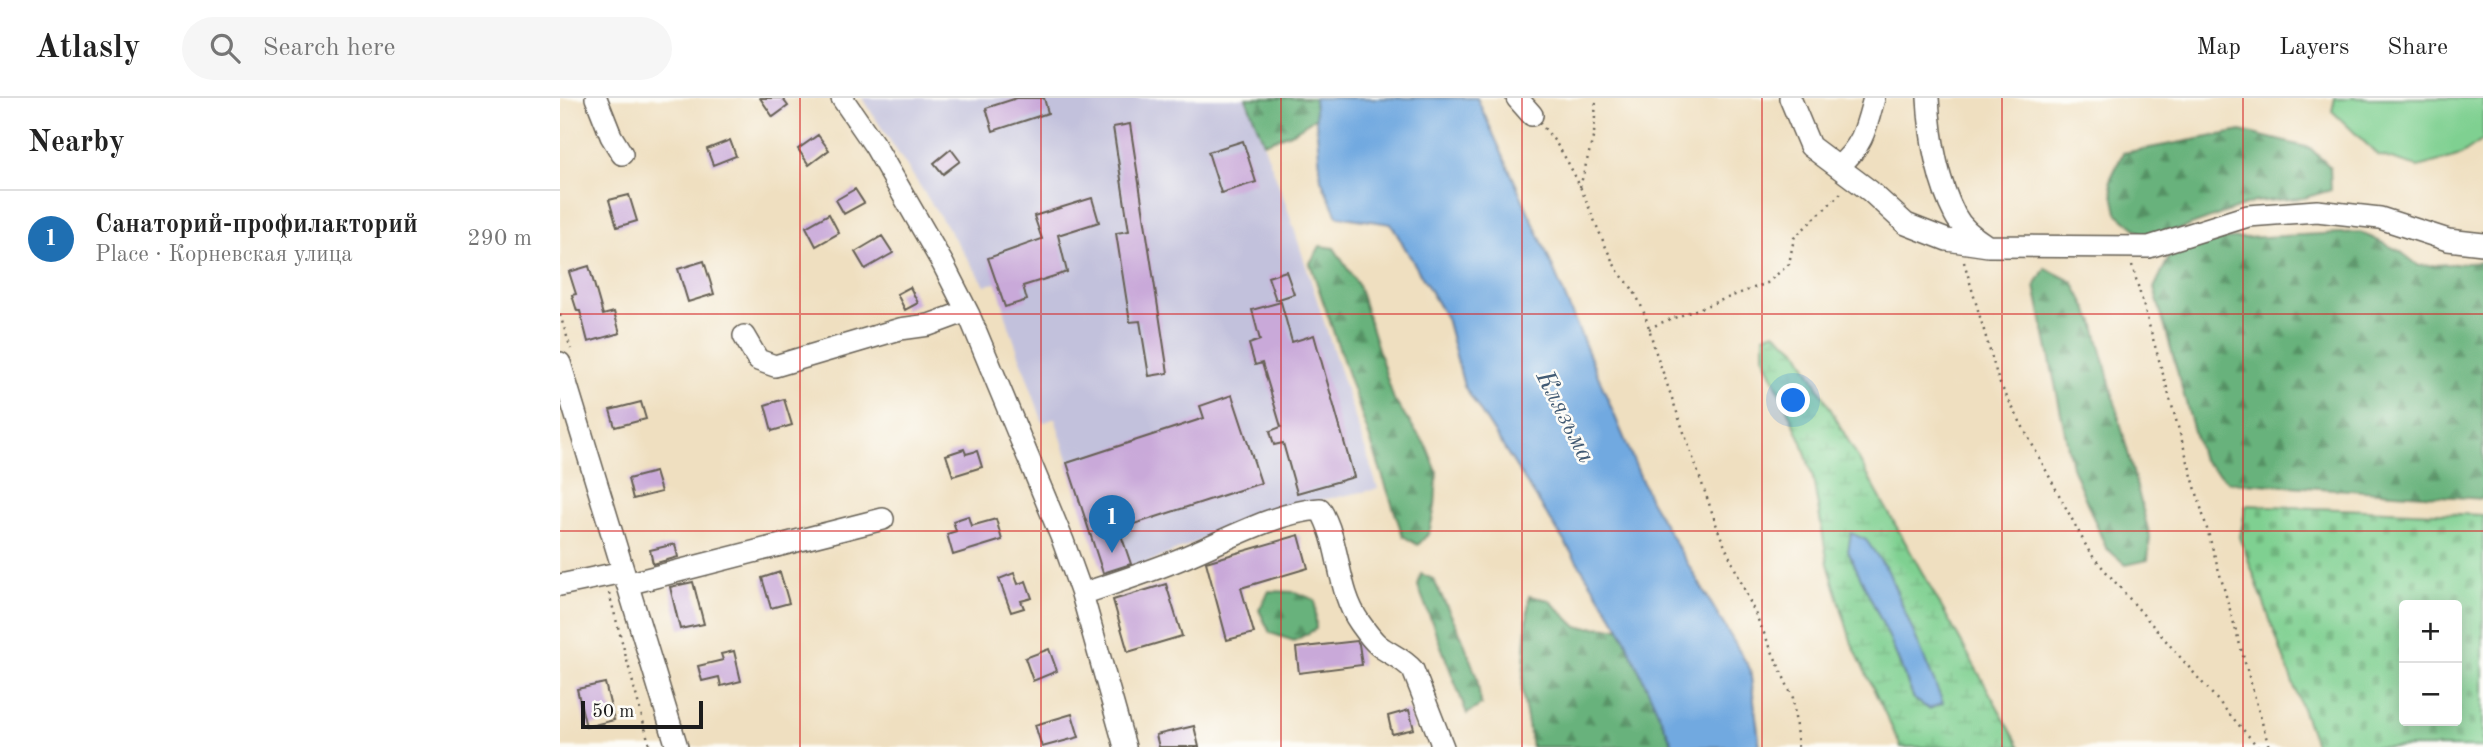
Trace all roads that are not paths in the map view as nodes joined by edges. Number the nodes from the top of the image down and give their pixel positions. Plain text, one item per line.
1 (596, 98) edge
2 (842, 98) edge
3 (1517, 98) edge
4 (1790, 98) edge
5 (1874, 98) edge
6 (1928, 98) edge
7 (1532, 115) road end
8 (622, 154) dead end
9 (1838, 167) junction
10 (2483, 244) edge
11 (1988, 246) junction
12 (967, 311) junction
13 (744, 336) dead end
14 (560, 363) edge
15 (884, 519) dead end
16 (618, 577) junction
17 (560, 584) edge
18 (1082, 594) junction
19 (677, 747) edge
20 (1125, 747) edge
21 (1443, 747) edge

1 - 8 street
2 - 12 street
3 - 7 street
4 - 9 street
5 - 9 street
6 - 11 street
9 - 11 street
10 - 11 street
12 - 13 street
12 - 18 street
14 - 16 street
15 - 16 street
16 - 17 street
16 - 19 street
18 - 20 street
18 - 21 street

